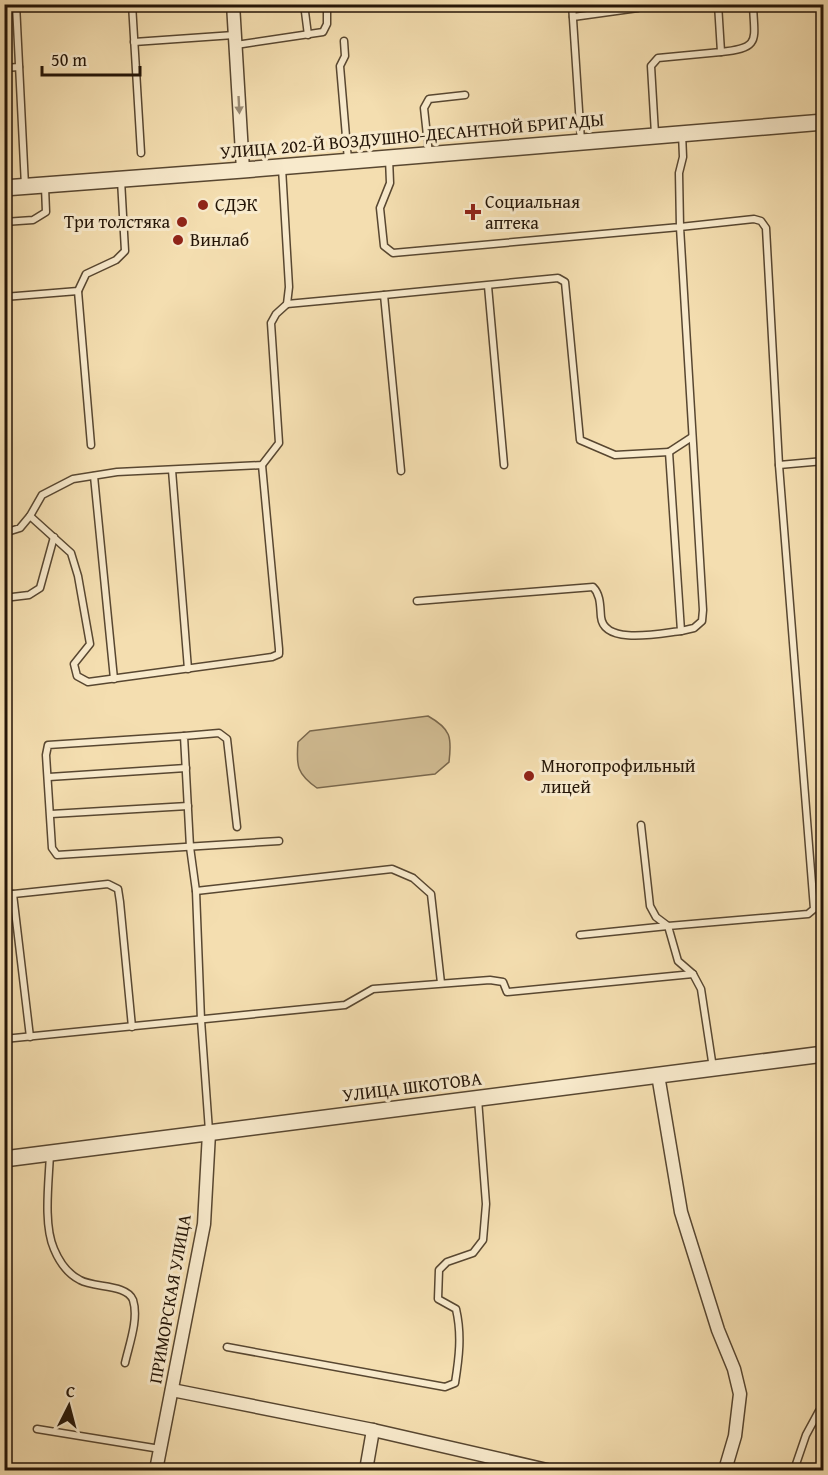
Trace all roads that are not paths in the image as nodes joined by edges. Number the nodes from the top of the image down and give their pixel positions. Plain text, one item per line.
1 (16, 4) edge
2 (132, 4) edge
3 (233, 4) edge
4 (304, 4) edge
5 (327, 4) edge
6 (572, 4) edge
7 (642, 4) edge
8 (718, 4) edge
9 (753, 4) edge
10 (573, 17) junction
11 (308, 35) junction
12 (235, 40) junction
13 (344, 41) dead end
14 (134, 42) junction
15 (722, 52) junction
16 (19, 67) junction
17 (4, 68) edge
18 (465, 95) dead end
19 (824, 122) edge
20 (682, 133) junction
21 (656, 135) junction
22 (581, 142) junction
23 (141, 153) dead end
24 (429, 154) junction
25 (389, 157) junction
26 (348, 161) junction
27 (282, 167) junction
28 (243, 170) junction
29 (121, 179) junction
30 (44, 185) junction
31 (25, 186) junction
32 (4, 188) edge
33 (4, 222) edge
34 (680, 226) junction
35 (488, 286) junction
36 (78, 291) junction
37 (384, 295) junction
38 (4, 297) edge
39 (287, 304) junction
40 (692, 437) junction
41 (91, 445) dead end
42 (669, 452) junction
43 (824, 460) edge
44 (262, 465) junction
45 (504, 465) dead end
46 (778, 465) junction
47 (172, 470) junction
48 (400, 471) dead end
49 (94, 476) junction
50 (30, 516) junction
51 (4, 533) edge
52 (54, 537) junction
53 (4, 598) edge
54 (417, 601) dead end
55 (681, 631) junction
56 (188, 669) junction
57 (114, 679) junction
58 (184, 736) junction
59 (186, 768) junction
60 (49, 777) junction
61 (4, 782) edge
62 (4, 791) edge
63 (188, 806) junction
64 (51, 814) junction
65 (641, 825) dead end
66 (237, 826) dead end
67 (279, 841) dead end
68 (190, 847) junction
69 (196, 891) junction
70 (13, 894) junction
71 (4, 895) edge
72 (668, 926) junction
73 (580, 935) dead end
74 (693, 974) junction
75 (441, 982) junction
76 (201, 1020) junction
77 (132, 1027) junction
78 (30, 1036) junction
79 (4, 1039) edge
80 (824, 1054) edge
81 (713, 1068) junction
82 (658, 1076) junction
83 (478, 1098) junction
84 (209, 1133) junction
85 (50, 1153) junction
86 (4, 1159) edge
87 (228, 1347) dead end
88 (125, 1363) dead end
89 (172, 1390) junction
90 (824, 1410) edge
91 (37, 1430) dead end
92 (373, 1430) junction
93 (161, 1449) junction
94 (156, 1470) edge
95 (366, 1470) edge
96 (547, 1470) edge
97 (725, 1470) edge
98 (794, 1470) edge

1 - 16 lane
2 - 14 lane
3 - 12 street
4 - 11 lane
5 - 11 lane
6 - 10 lane
7 - 10 lane
8 - 15 lane
9 - 15 lane
10 - 22 lane
11 - 12 lane
12 - 14 lane
12 -> 28 street
13 - 26 lane
14 - 23 lane
15 - 21 lane
16 - 17 lane
16 - 31 lane
18 - 24 lane
19 - 20 street, УЛИЦА 202-Й ВОЗДУШНО-ДЕСАНТНОЙ БРИГАДЫ
20 - 21 street, УЛИЦА 202-Й ВОЗДУШНО-ДЕСАНТНОЙ БРИГАДЫ
20 - 34 lane
21 - 22 street, УЛИЦА 202-Й ВОЗДУШНО-ДЕСАНТНОЙ БРИГАДЫ
22 - 24 street, УЛИЦА 202-Й ВОЗДУШНО-ДЕСАНТНОЙ БРИГАДЫ
24 - 25 street, УЛИЦА 202-Й ВОЗДУШНО-ДЕСАНТНОЙ БРИГАДЫ
25 - 26 street, УЛИЦА 202-Й ВОЗДУШНО-ДЕСАНТНОЙ БРИГАДЫ
25 - 34 lane
26 - 27 street, УЛИЦА 202-Й ВОЗДУШНО-ДЕСАНТНОЙ БРИГАДЫ
27 - 28 street, УЛИЦА 202-Й ВОЗДУШНО-ДЕСАНТНОЙ БРИГАДЫ
27 - 39 lane
28 - 29 street, УЛИЦА 202-Й ВОЗДУШНО-ДЕСАНТНОЙ БРИГАДЫ
29 - 30 street, УЛИЦА 202-Й ВОЗДУШНО-ДЕСАНТНОЙ БРИГАДЫ
29 - 36 lane
30 - 31 street, УЛИЦА 202-Й ВОЗДУШНО-ДЕСАНТНОЙ БРИГАДЫ
30 - 33 lane
31 - 32 street, УЛИЦА 202-Й ВОЗДУШНО-ДЕСАНТНОЙ БРИГАДЫ
34 - 40 lane
34 - 46 lane
35 - 37 lane
35 - 42 lane
35 - 45 lane
36 - 38 lane
36 - 41 lane
37 - 39 lane
37 - 48 lane
39 - 44 lane
40 - 42 lane
40 - 55 lane
42 - 55 lane
43 - 46 lane
44 - 47 lane
44 - 56 lane
46 - 72 lane
47 - 49 lane
47 - 56 lane
49 - 50 lane
49 - 57 lane
50 - 51 lane
50 - 52 lane
52 - 53 lane
52 - 57 lane
54 - 55 lane
56 - 57 lane
58 - 59 lane
58 - 60 lane
58 - 66 lane
59 - 60 lane
59 - 63 lane
60 - 64 lane
61 - 62 lane
63 - 64 lane
63 - 68 lane
64 - 68 lane
65 - 72 lane
67 - 68 lane
68 - 69 lane
69 - 75 lane
69 - 76 lane
70 - 71 lane
70 - 77 lane
70 - 78 lane
72 - 73 lane
72 - 74 lane
74 - 75 lane
74 - 81 lane
75 - 76 lane
76 - 77 lane
76 - 84 lane
77 - 78 lane
78 - 79 lane
80 - 81 street, УЛИЦА ШКОТОВА
81 - 82 street, УЛИЦА ШКОТОВА
82 - 83 street, УЛИЦА ШКОТОВА
82 - 97 street
83 - 84 street, УЛИЦА ШКОТОВА
83 - 87 lane
84 - 85 street, УЛИЦА ШКОТОВА
84 - 89 street, ПРИМОРСКАЯ УЛИЦА
85 - 86 street, УЛИЦА ШКОТОВА
85 - 88 lane
89 - 92 street
89 - 93 street, ПРИМОРСКАЯ УЛИЦА
90 - 98 lane
91 - 93 lane
92 - 95 street
92 - 96 street
93 - 94 street, ПРИМОРСКАЯ УЛИЦА

